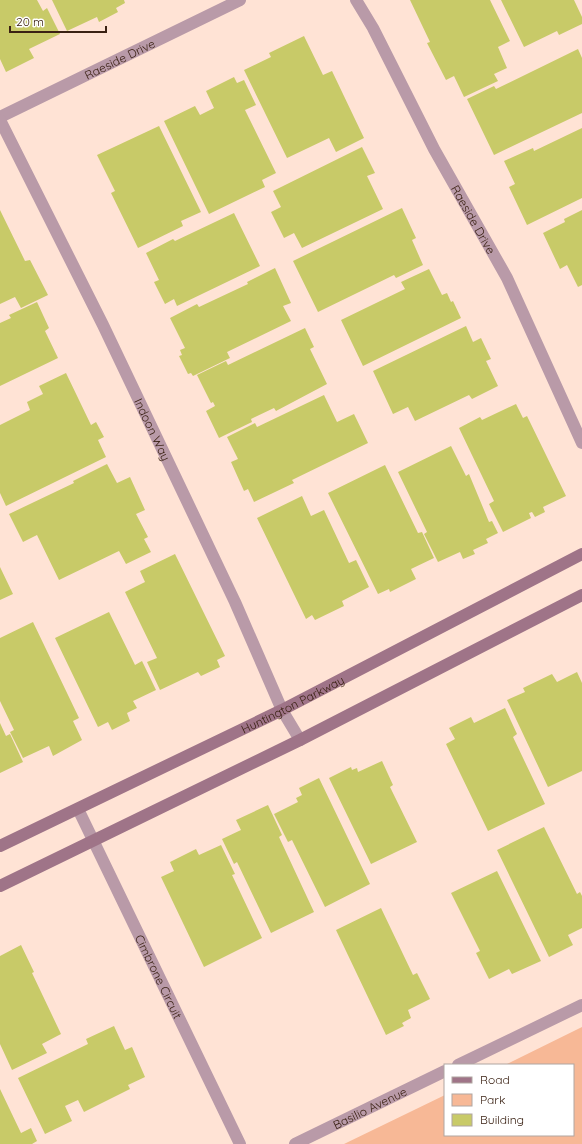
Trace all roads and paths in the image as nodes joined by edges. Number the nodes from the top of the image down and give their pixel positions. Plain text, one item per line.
1 (240, 0) edge
2 (356, 0) edge
3 (0, 119) edge
4 (582, 443) edge
5 (582, 554) edge
6 (582, 595) edge
7 (282, 710) junction
8 (300, 740) junction
9 (78, 809) junction
10 (93, 841) junction
11 (0, 846) edge
12 (0, 886) edge
13 (582, 1005) edge
14 (460, 1064) edge
15 (444, 1071) edge
16 (240, 1144) edge
17 (295, 1144) edge

1 - 3 street, Raeside Drive
2 - 4 street, Raeside Drive
3 - 7 street, Indoon Way
5 - 7 street, Huntington Parkway
6 - 8 street
7 - 8 street, Indoon Way
7 - 9 street, Huntington Parkway
8 - 10 street
9 - 10 street, Cimbrone Circuit
9 - 11 street, Huntington Parkway
10 - 12 street
10 - 16 street, Cimbrone Circuit
13 - 14 street
15 - 17 street, Basilio Avenue

